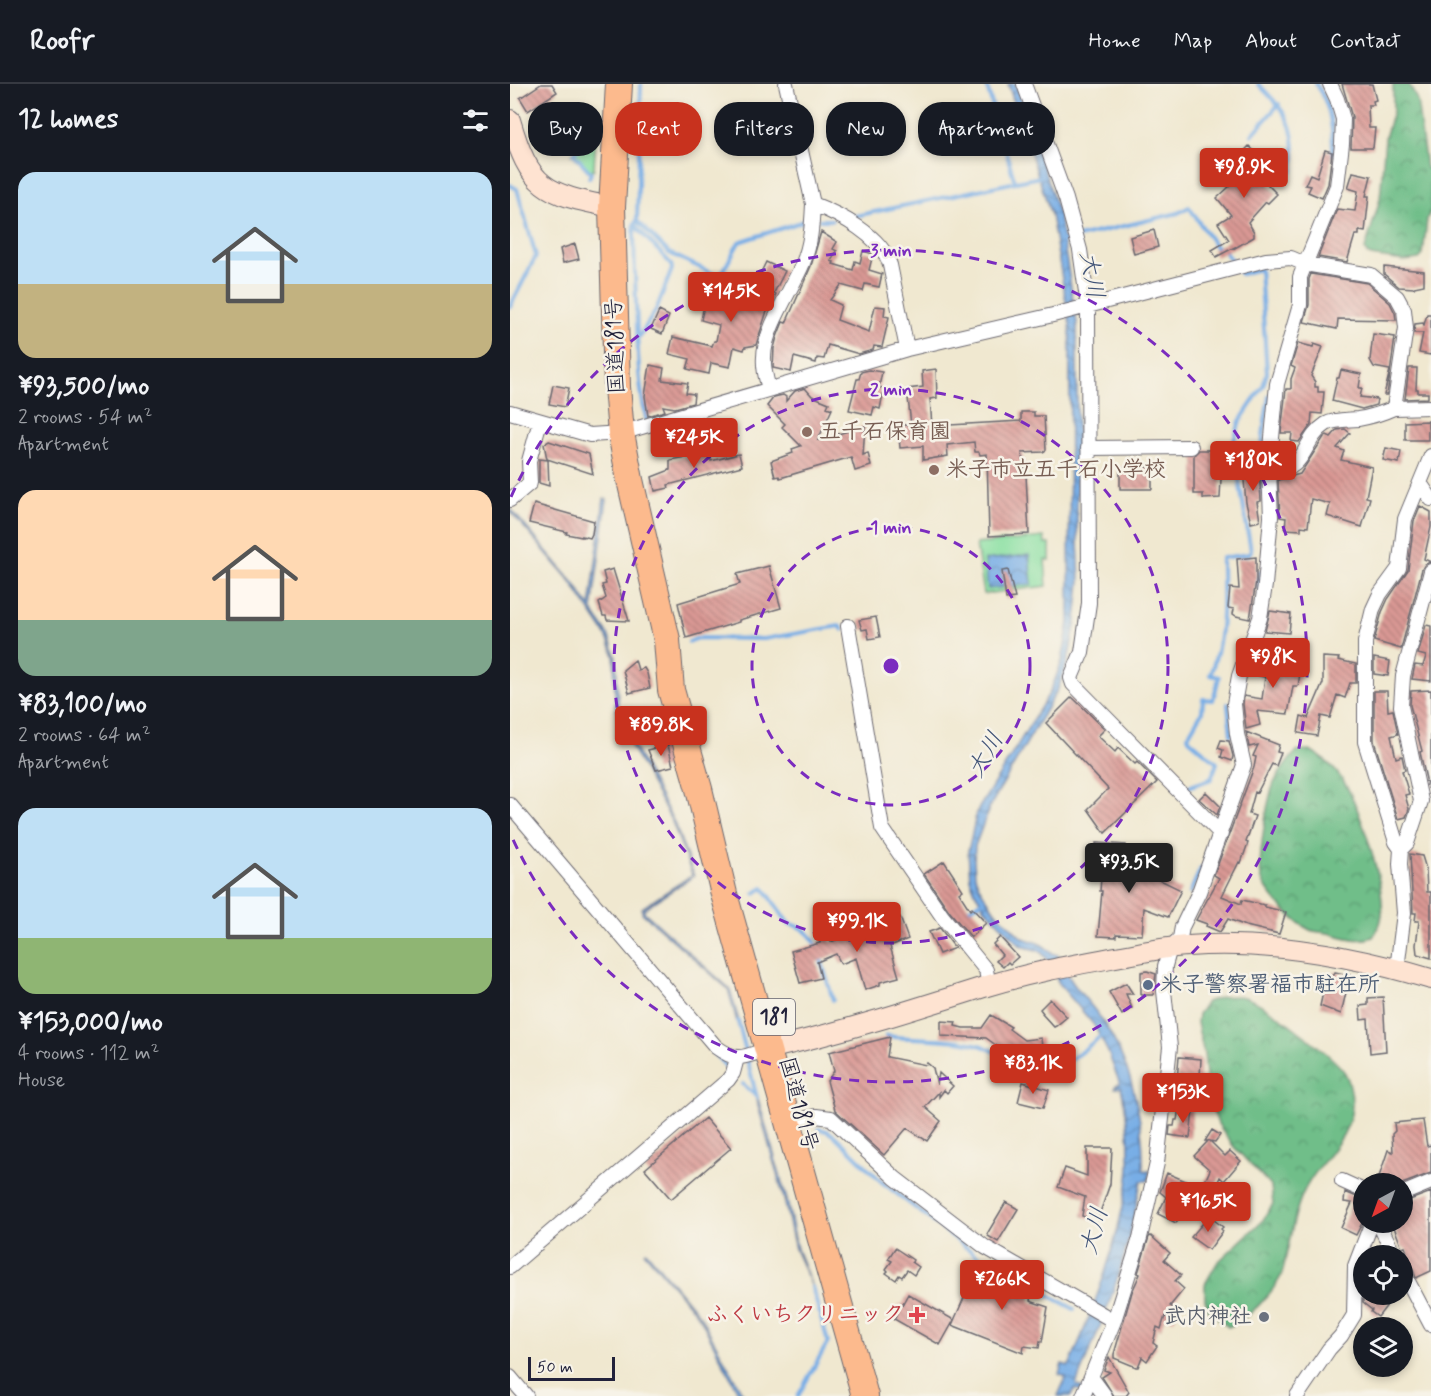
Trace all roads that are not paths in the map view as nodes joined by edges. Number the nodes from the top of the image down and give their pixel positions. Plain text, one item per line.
1 (619, 84) edge
2 (786, 84) edge
3 (1024, 84) edge
4 (1330, 84) edge
5 (510, 120) edge
6 (813, 204) junction
7 (612, 207) junction
8 (1305, 264) junction
9 (1081, 308) junction
10 (907, 349) junction
11 (769, 389) junction
12 (1431, 407) edge
13 (1394, 408) junction
14 (510, 412) edge
15 (540, 421) junction
16 (621, 433) junction
17 (1191, 447) dead end
18 (1088, 448) junction
19 (1431, 456) edge
20 (1269, 473) junction
21 (1420, 483) junction
22 (510, 500) edge
23 (1431, 500) edge
24 (1431, 571) edge
25 (848, 626) dead end
26 (510, 806) edge
27 (1221, 834) junction
28 (1401, 849) junction
29 (1170, 948) junction
30 (1397, 969) junction
31 (1431, 980) edge
32 (989, 986) junction
33 (775, 1048) junction
34 (737, 1058) junction
35 (802, 1119) junction
36 (1342, 1180) dead end
37 (1431, 1182) edge
38 (1353, 1186) edge
39 (1413, 1189) edge
40 (1368, 1233) edge
41 (510, 1267) edge
42 (1413, 1290) edge
43 (1110, 1319) junction
44 (1431, 1324) edge
45 (510, 1377) edge
46 (1091, 1377) junction
47 (526, 1396) edge
48 (864, 1396) edge
49 (879, 1396) edge
50 (1083, 1396) edge
51 (1105, 1396) edge
52 (1297, 1396) edge

1 - 7 highway, 国道181号 / 181
2 - 6 street
3 - 9 street
4 - 8 street
5 - 7 street
6 - 10 street
6 - 11 street
7 - 16 highway, 国道181号 / 181
8 - 9 street
8 - 13 street
8 - 20 street
9 - 10 street
9 - 18 street
10 - 11 street
11 - 16 street
12 - 13 street
13 - 20 street
14 - 15 street
15 - 16 street
15 - 22 street
16 - 33 highway, 国道181号 / 181
17 - 18 street
18 - 27 street
19 - 21 street
20 - 27 street
21 - 23 street
21 - 28 street
24 - 28 street
25 - 32 street
26 - 34 street
27 - 29 street
28 - 30 street
29 - 30 street
29 - 32 street
29 - 43 street
30 - 31 street
32 - 33 street
33 - 34 street
33 - 35 highway, 国道181号 / 181
33 - 48 highway, 国道181号 / 181
34 - 41 street
35 - 43 street
35 - 49 highway, 国道181号 / 181
36 - 38 street
37 - 39 street
40 - 52 street
42 - 44 street
43 - 46 street
45 - 47 street
46 - 50 street
46 - 51 street

